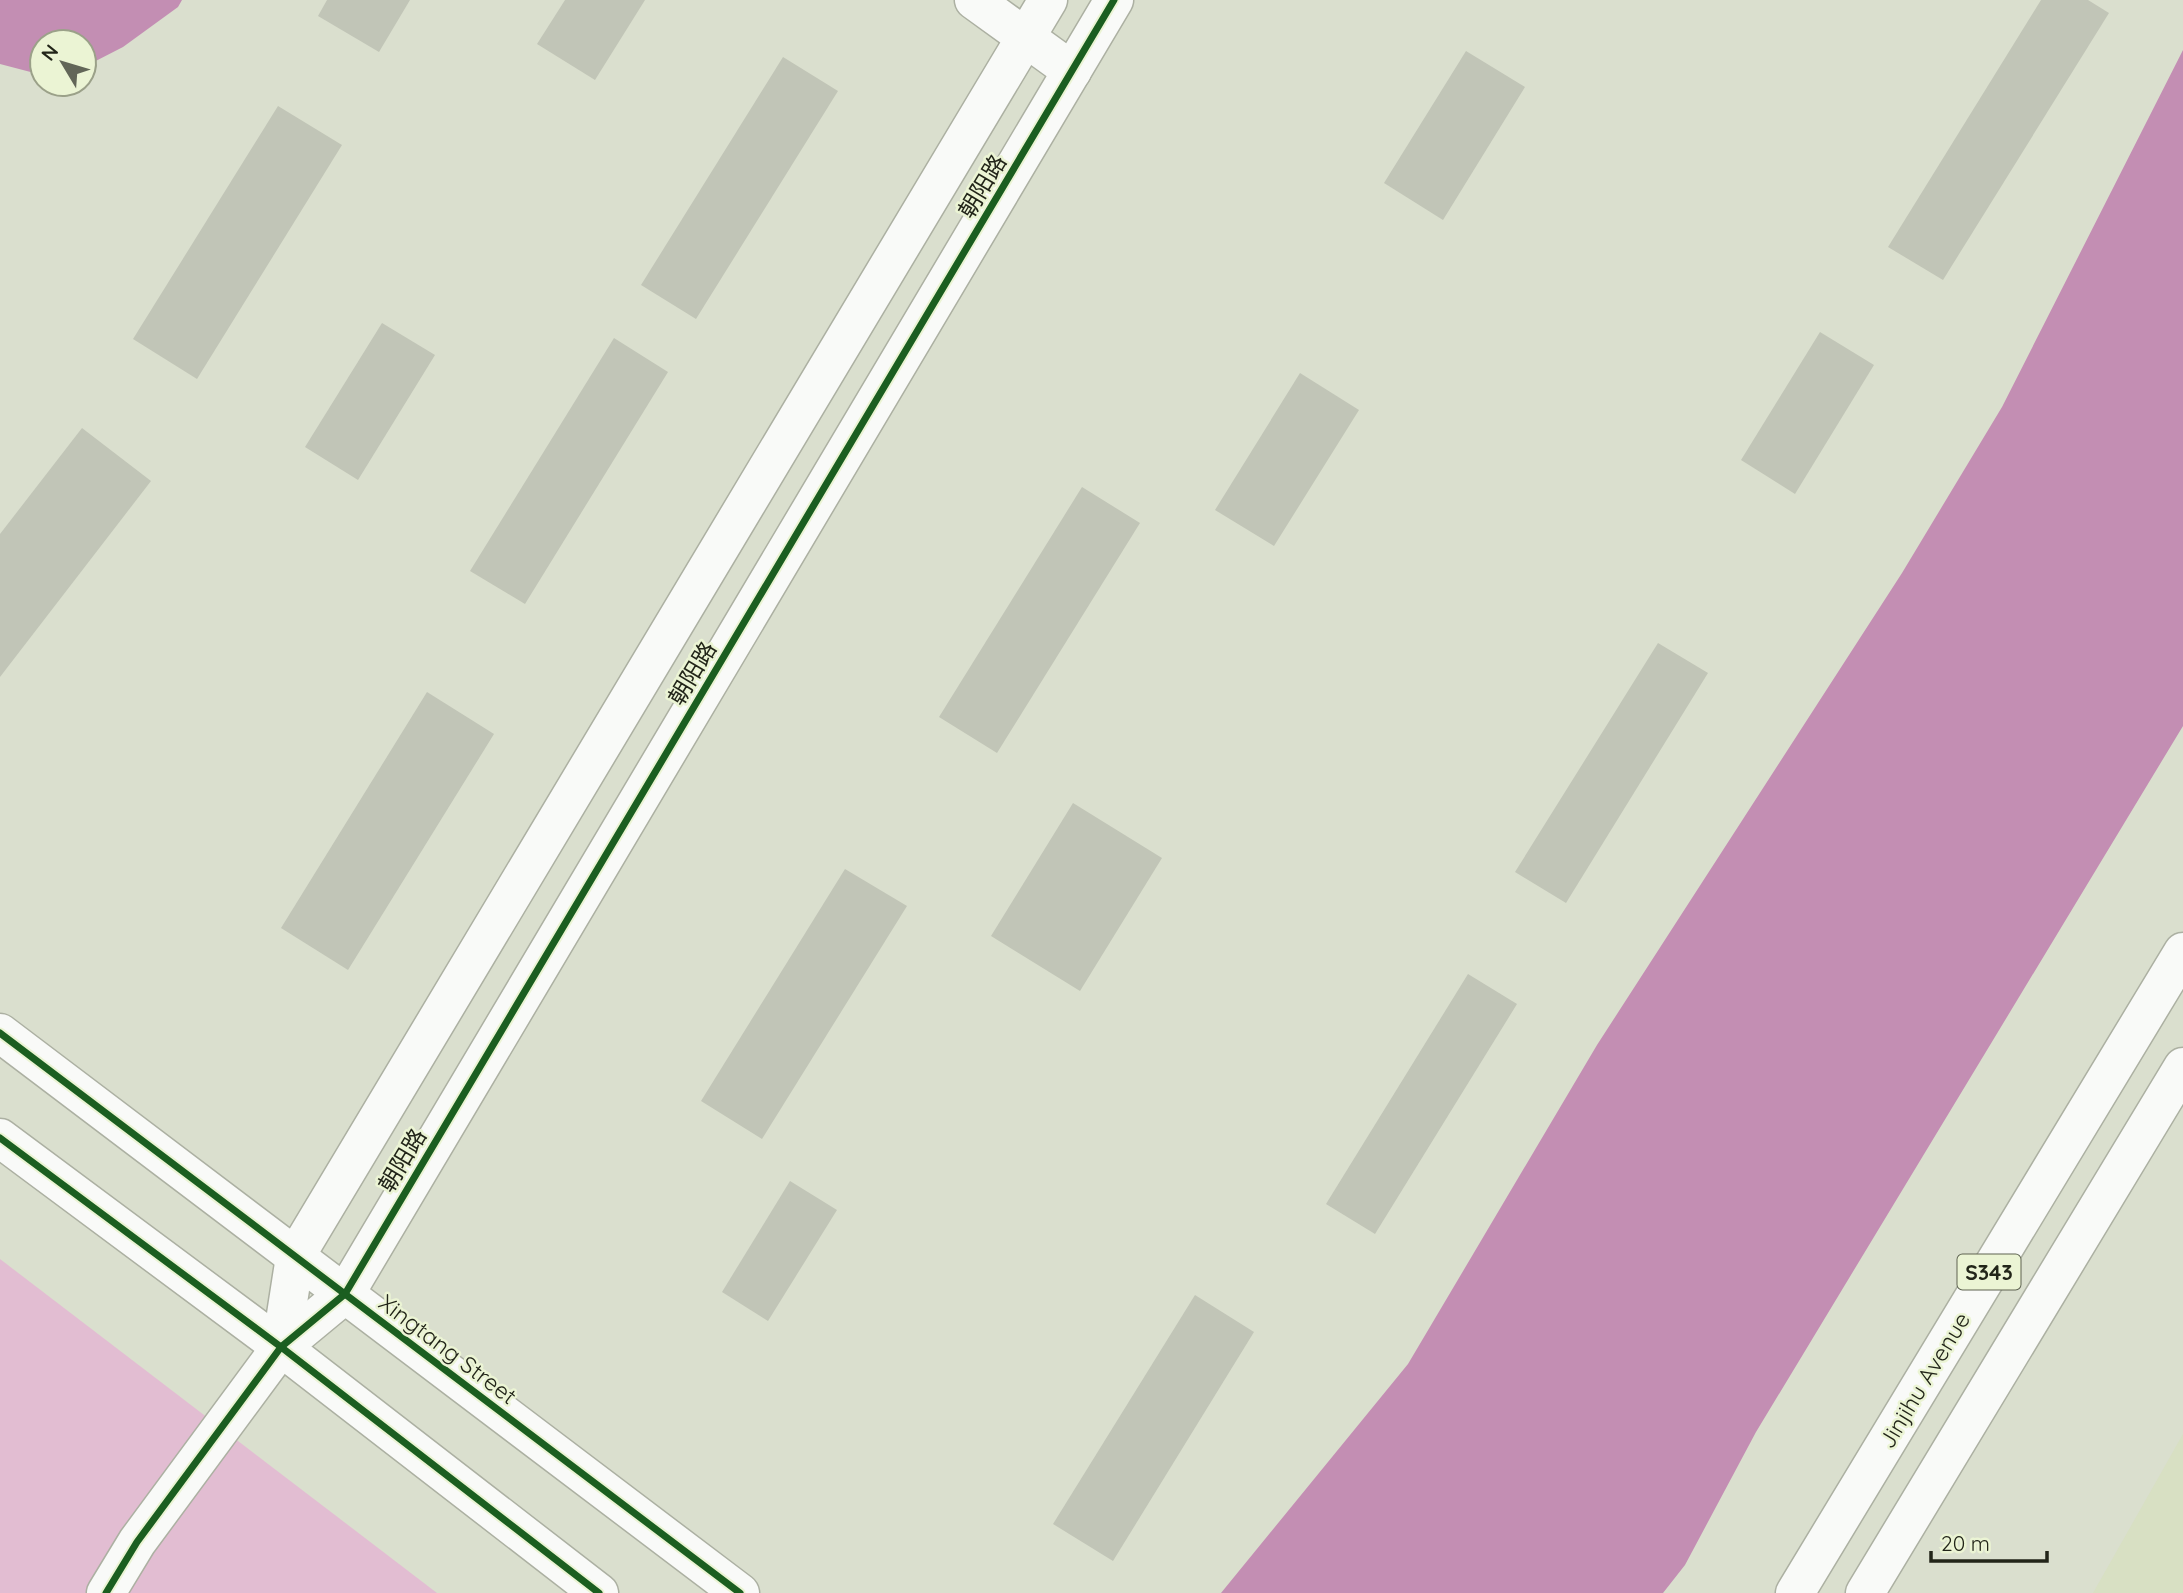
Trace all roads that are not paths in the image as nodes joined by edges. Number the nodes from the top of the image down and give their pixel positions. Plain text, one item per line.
1 (974, 0) edge
2 (1048, 0) edge
3 (1114, 0) edge
4 (1025, 38) junction
5 (1072, 71) junction
6 (2183, 952) edge
7 (0, 1033) edge
8 (2183, 1067) edge
9 (0, 1138) edge
10 (295, 1257) junction
11 (345, 1294) junction
12 (281, 1347) junction
13 (106, 1593) edge
14 (599, 1593) edge
15 (740, 1593) edge
16 (1795, 1593) edge
17 (1865, 1593) edge

1 - 4 street
2 - 4 street, 朝阳路
3 - 5 street, 朝阳路
4 - 5 street
4 - 10 street, 朝阳路
5 - 11 street, 朝阳路
6 - 16 street, Jinjihu Avenue / S343
7 - 10 street, Xingtang Street
8 - 17 street, S343
9 - 12 street
10 - 11 street, Xingtang Street
10 - 12 street, 朝阳路
11 - 12 street, 朝阳路
11 - 15 street, Xingtang Street
12 - 13 street
12 - 14 street

